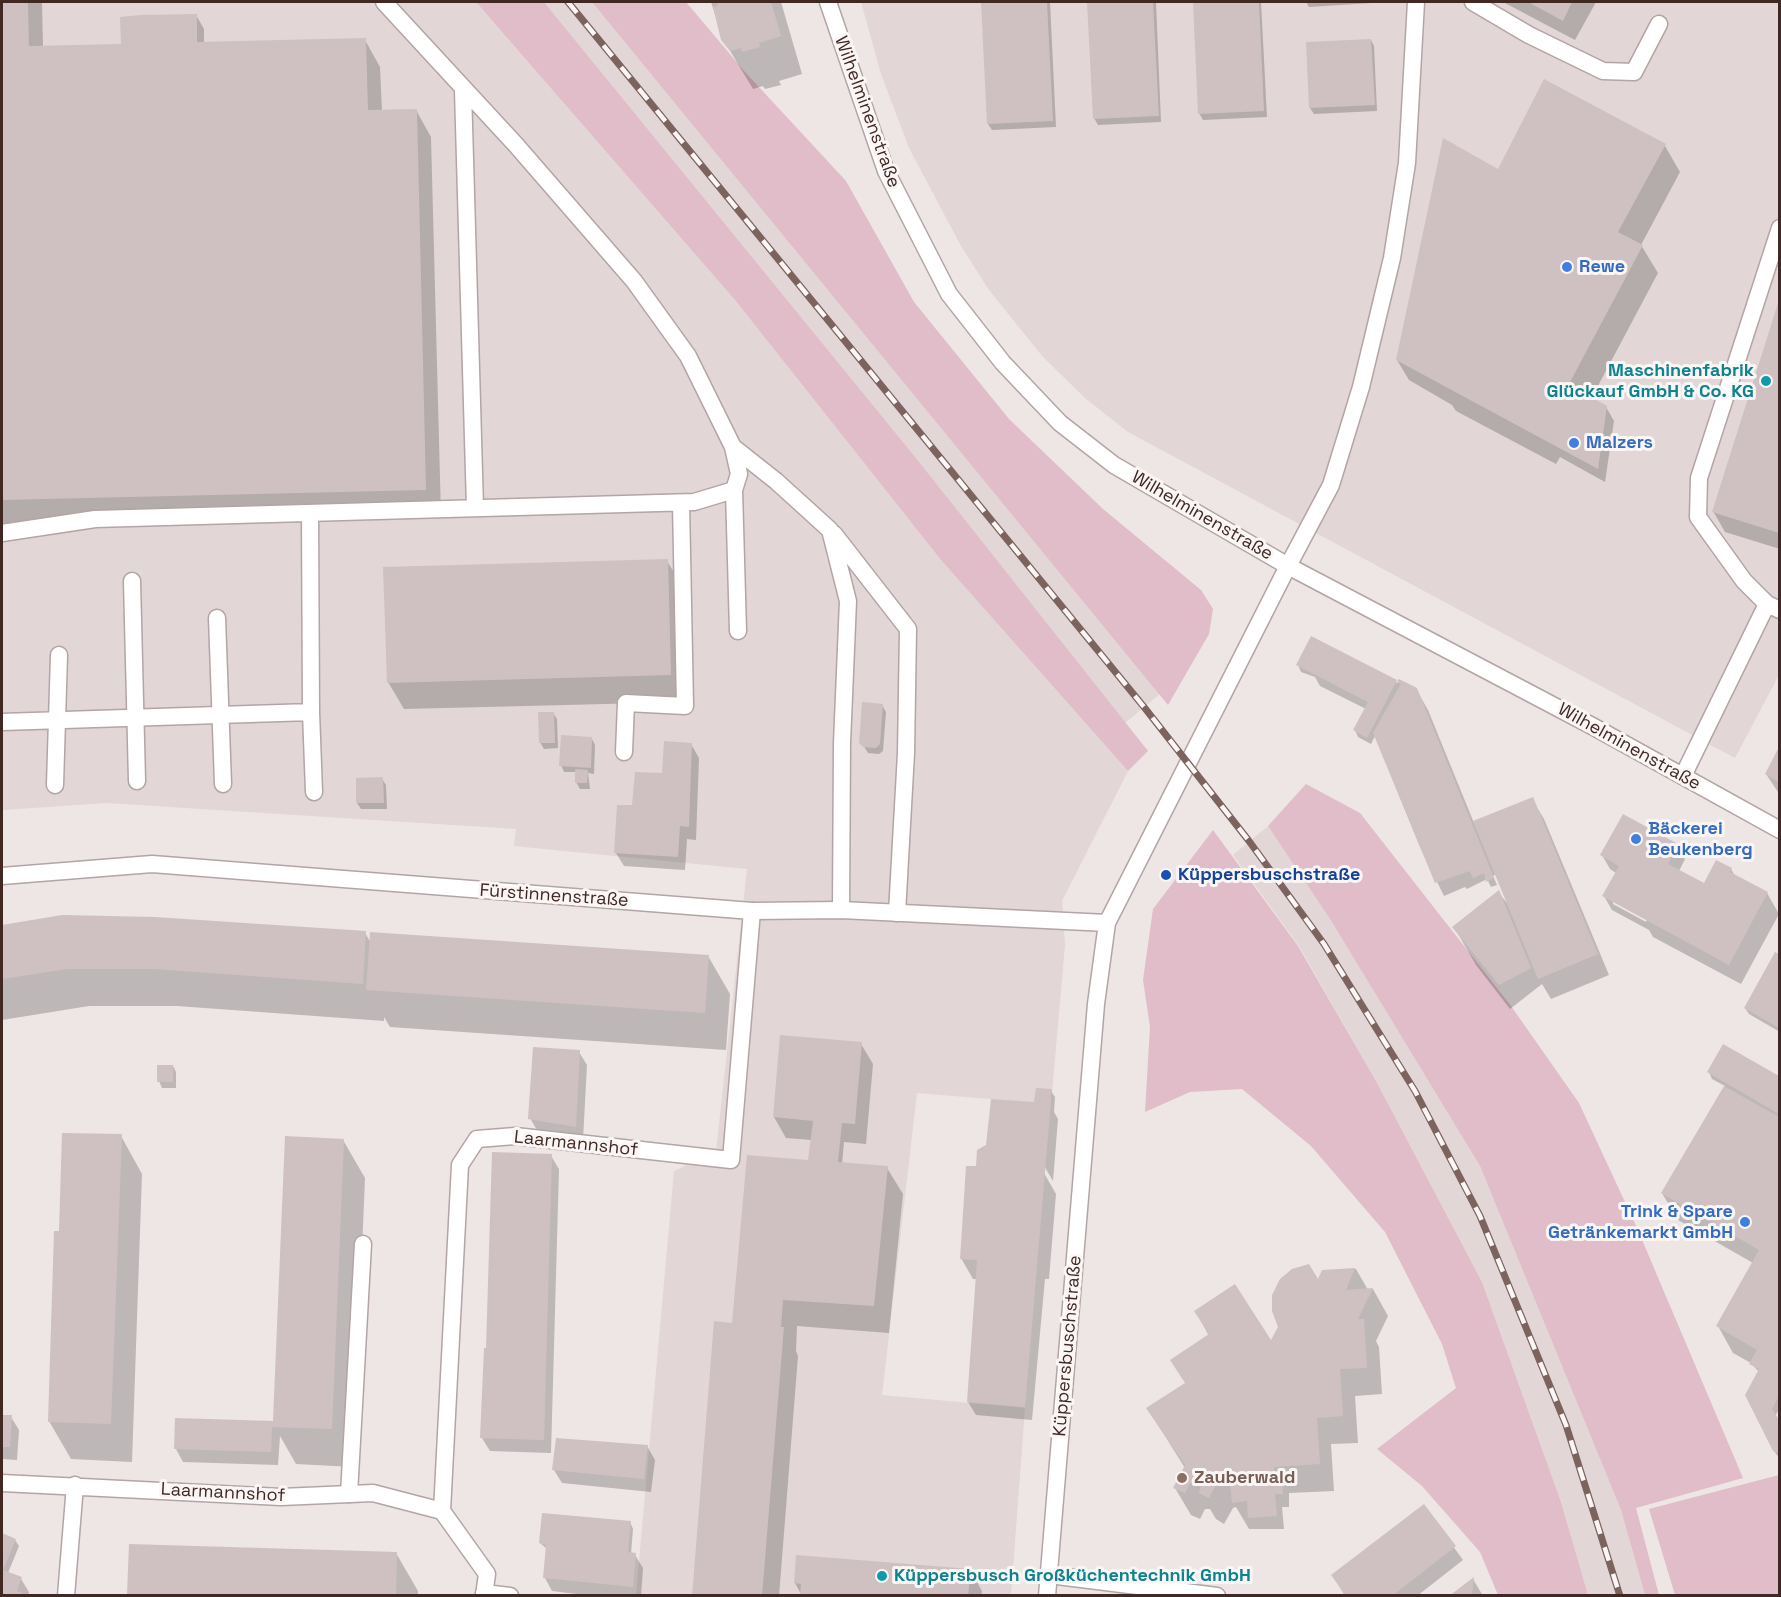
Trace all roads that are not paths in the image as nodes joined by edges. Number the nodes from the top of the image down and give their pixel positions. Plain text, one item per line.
1 (384, 2) edge
2 (828, 2) edge
3 (1416, 2) edge
4 (1473, 2) edge
5 (1659, 24) dead end
6 (463, 90) junction
7 (1779, 228) edge
8 (733, 447) junction
9 (734, 490) junction
10 (681, 503) junction
11 (475, 508) junction
12 (310, 513) junction
13 (830, 530) junction
14 (2, 533) edge
15 (1288, 566) junction
16 (132, 581) dead end
17 (1773, 607) edge
18 (217, 618) dead end
19 (738, 631) dead end
20 (59, 655) dead end
21 (311, 712) junction
22 (220, 715) junction
23 (134, 718) junction
24 (57, 720) junction
25 (2, 722) edge
26 (624, 752) dead end
27 (1683, 776) junction
28 (137, 781) dead end
29 (224, 784) dead end
30 (55, 785) dead end
31 (314, 792) dead end
32 (1779, 830) edge
33 (2, 876) edge
34 (841, 910) junction
35 (752, 911) junction
36 (897, 913) junction
37 (1107, 923) junction
38 (363, 1244) dead end
39 (2, 1483) edge
40 (75, 1485) junction
41 (349, 1494) junction
42 (442, 1511) junction
43 (1049, 1575) junction
44 (484, 1594) edge
45 (66, 1596) edge
46 (510, 1596) edge
47 (1047, 1596) edge
48 (1217, 1596) edge

1 - 6 street
2 - 15 street, Wilhelminenstraße
3 - 15 street, Küppersbuschstraße
4 - 5 street
6 - 8 street
6 - 11 street
7 - 17 street
8 - 9 street
8 - 13 street
9 - 10 street
9 - 19 street
10 - 11 street
10 - 26 street
11 - 12 street
12 - 14 street
12 - 21 street
13 - 34 street
13 - 36 street
15 - 27 street, Wilhelminenstraße
15 - 37 street, Küppersbuschstraße
16 - 23 street
17 - 27 street
18 - 22 street
20 - 24 street
21 - 22 street
21 - 31 street
22 - 23 street
22 - 29 street
23 - 24 street
23 - 28 street
24 - 25 street
24 - 30 street
27 - 32 street, Wilhelminenstraße
33 - 35 street, Fürstinnenstraße
34 - 35 street, Fürstinnenstraße
34 - 36 street, Fürstinnenstraße
35 - 42 street, Laarmannshof
36 - 37 street, Fürstinnenstraße
37 - 43 street, Küppersbuschstraße
38 - 41 street
39 - 40 street, Laarmannshof
40 - 41 street, Laarmannshof
40 - 45 street
41 - 42 street, Laarmannshof
42 - 44 street
43 - 47 street, Küppersbuschstraße
43 - 48 street
44 - 46 street

